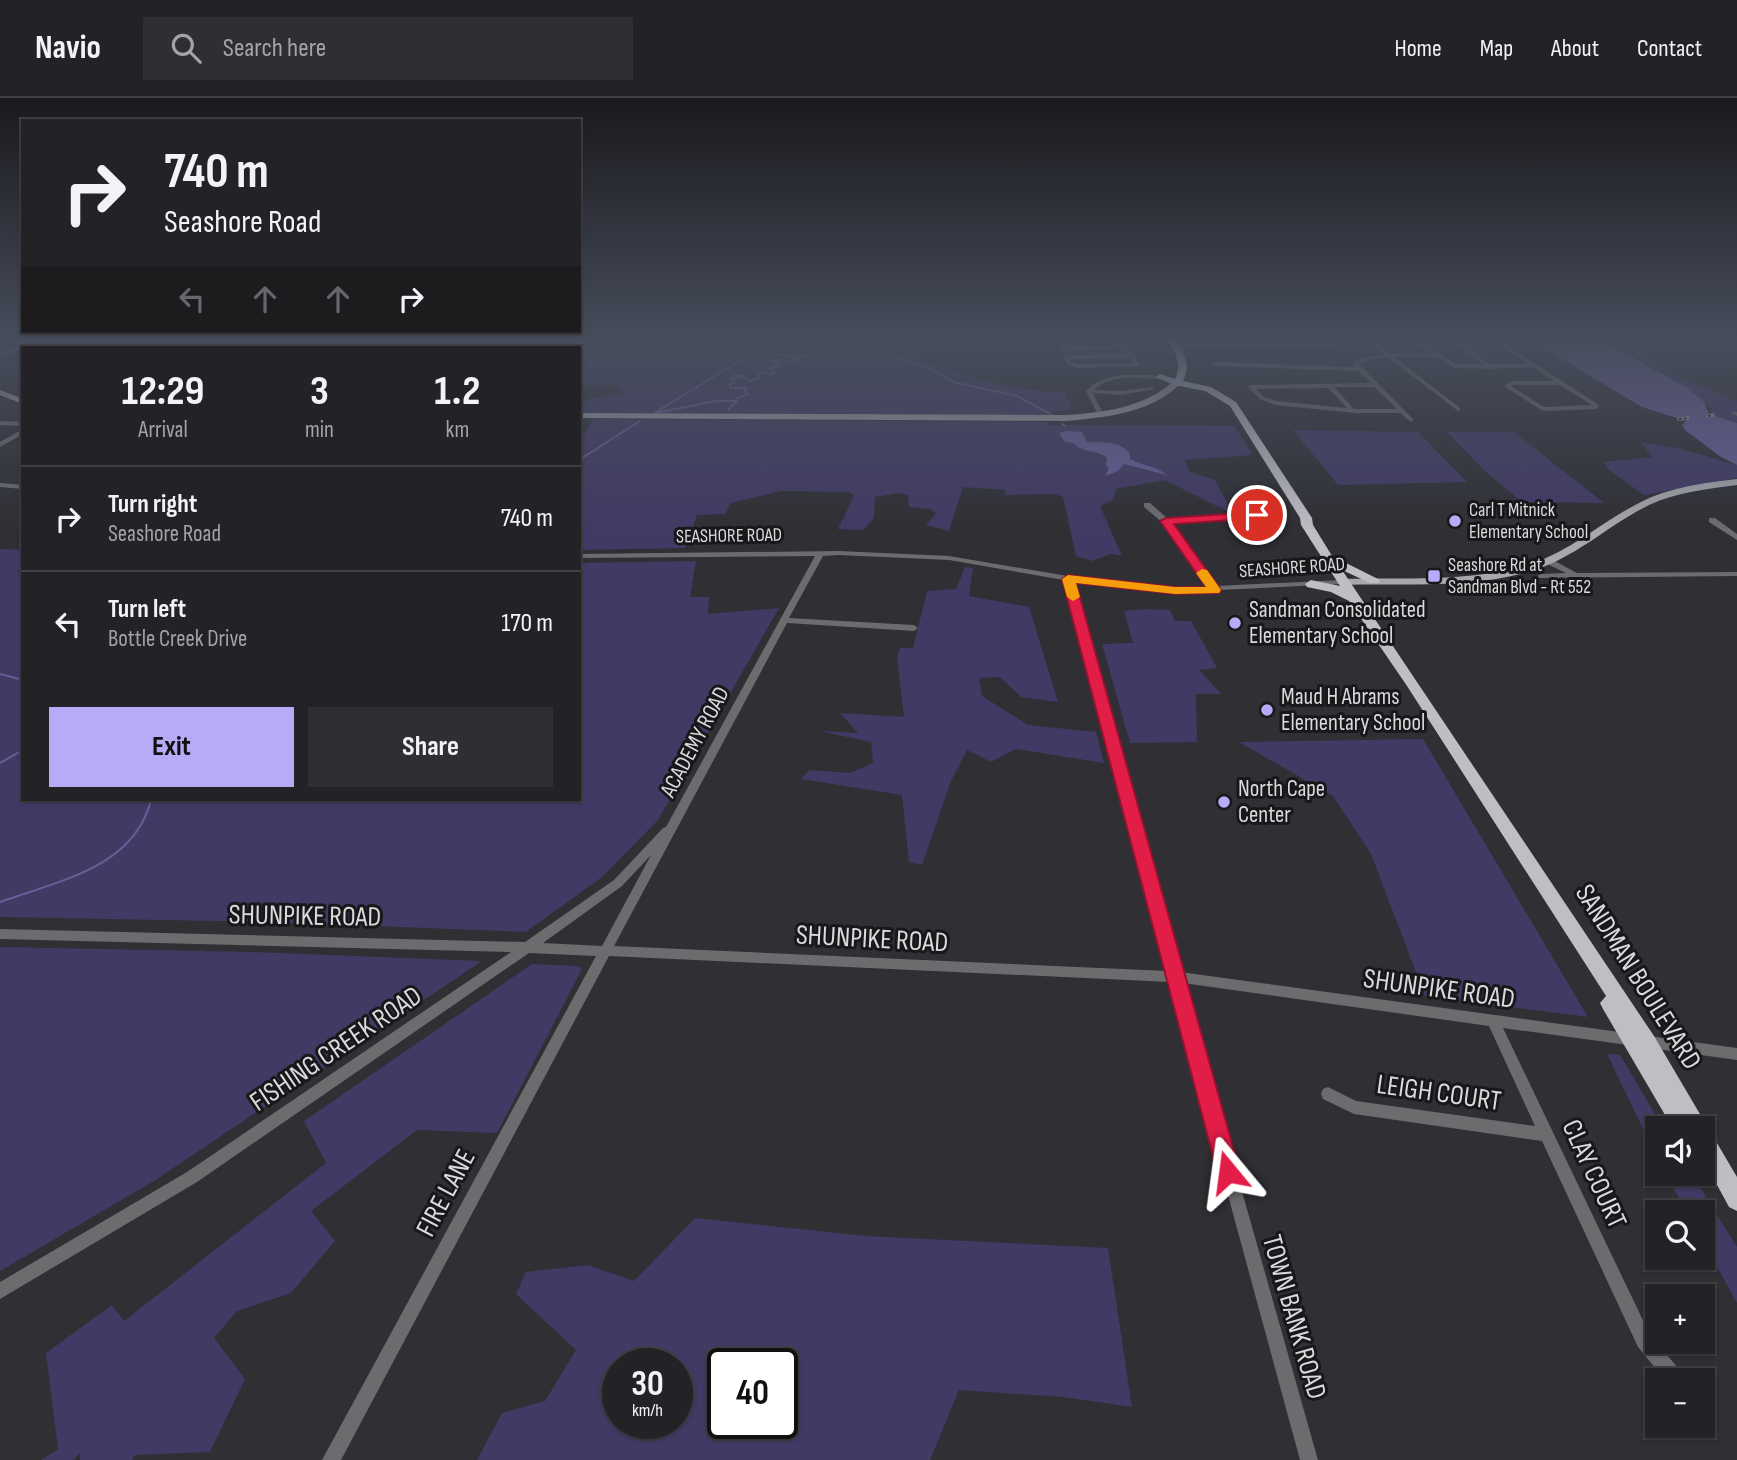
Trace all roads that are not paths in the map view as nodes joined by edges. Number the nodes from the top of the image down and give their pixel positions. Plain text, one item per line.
1 (1095, 404) edge
2 (1142, 404) edge
3 (1228, 404) edge
4 (1230, 404) edge
5 (1287, 404) edge
6 (1346, 404) edge
7 (1394, 404) edge
8 (1451, 404) edge
9 (1533, 404) edge
10 (1593, 404) edge
11 (1233, 407) junction
12 (1458, 409) dead end
13 (1352, 410) junction
14 (1402, 411) junction
15 (1100, 414) junction
16 (581, 415) edge
17 (1411, 420) dead end
18 (0, 423) edge
19 (21, 424) edge
20 (21, 432) edge
21 (0, 445) edge
22 (1737, 482) edge
23 (0, 485) edge
24 (21, 487) edge
25 (1147, 505) dead end
26 (1271, 511) dead end
27 (1306, 518) junction
28 (1712, 520) dead end
29 (1166, 521) junction
30 (1737, 538) edge
31 (820, 553) junction
32 (581, 556) edge
33 (1548, 561) junction
34 (1342, 566) junction
35 (1737, 574) edge
36 (1577, 575) junction
37 (1541, 576) dead end
38 (1068, 579) junction
39 (1374, 580) junction
40 (1347, 582) junction
41 (1311, 584) junction
42 (1215, 590) junction
43 (1353, 599) junction
44 (785, 620) junction
45 (915, 628) dead end
46 (1413, 684) junction
47 (678, 819) junction
48 (0, 934) edge
49 (528, 947) junction
50 (607, 951) junction
51 (1175, 976) junction
52 (1493, 1021) junction
53 (1639, 1042) junction
54 (1737, 1054) edge
55 (1328, 1094) dead end
56 (1679, 1116) edge
57 (1688, 1116) edge
58 (1546, 1135) junction
59 (1715, 1160) edge
60 (1715, 1176) edge
61 (1737, 1199) edge
62 (1737, 1212) edge
63 (0, 1291) edge
64 (1667, 1368) edge
65 (331, 1460) edge
66 (1309, 1460) edge

1 - 15 street
2 - 15 main road
3 - 11 highway, SANDMAN BOULEVARD
4 - 11 highway, SANDMAN BOULEVARD
5 - 13 street
6 - 13 street
7 - 14 street
8 - 12 street
9 - 10 street
11 - 27 highway, SANDMAN BOULEVARD
13 - 14 street
14 - 17 street
15 - 16 main road
18 - 19 street
20 - 21 street
22 - 33 main road, SEASHORE ROAD
23 - 24 street
25 - 29 street
26 - 29 street
27 - 34 highway, SANDMAN BOULEVARD
27 - 40 highway, SANDMAN BOULEVARD
28 - 30 street
29 - 42 street
31 - 32 street, SEASHORE ROAD
31 - 38 street, SEASHORE ROAD
31 - 44 street, ACADEMY ROAD
33 - 36 street
33 - 39 main road, SEASHORE ROAD
34 - 39 highway
34 - 40 highway, SANDMAN BOULEVARD
35 - 36 street
36 - 37 street
38 - 42 street, SEASHORE ROAD
38 - 51 street, TOWN BANK ROAD
39 - 40 main road, SEASHORE ROAD
40 - 41 street, SEASHORE ROAD
40 - 43 highway, SANDMAN BOULEVARD
40 - 46 highway, SANDMAN BOULEVARD
41 - 42 street, SEASHORE ROAD
41 - 43 highway
43 - 46 highway, SANDMAN BOULEVARD
44 - 45 street
44 - 47 street, ACADEMY ROAD
46 - 53 highway, SANDMAN BOULEVARD
47 - 49 street, FISHING CREEK ROAD
47 - 50 street, ACADEMY ROAD
48 - 49 street, SHUNPIKE ROAD
49 - 50 street, SHUNPIKE ROAD
49 - 63 street, FISHING CREEK ROAD
50 - 51 street, SHUNPIKE ROAD
50 - 65 street, FIRE LANE
51 - 52 street, SHUNPIKE ROAD
51 - 66 street, TOWN BANK ROAD
52 - 53 street, SHUNPIKE ROAD
52 - 58 street, CLAY COURT
53 - 54 street, SHUNPIKE ROAD
53 - 56 highway, SANDMAN BOULEVARD
53 - 57 highway, SANDMAN BOULEVARD
55 - 58 street, LEIGH COURT
58 - 64 street, CLAY COURT
59 - 61 highway
60 - 62 highway

